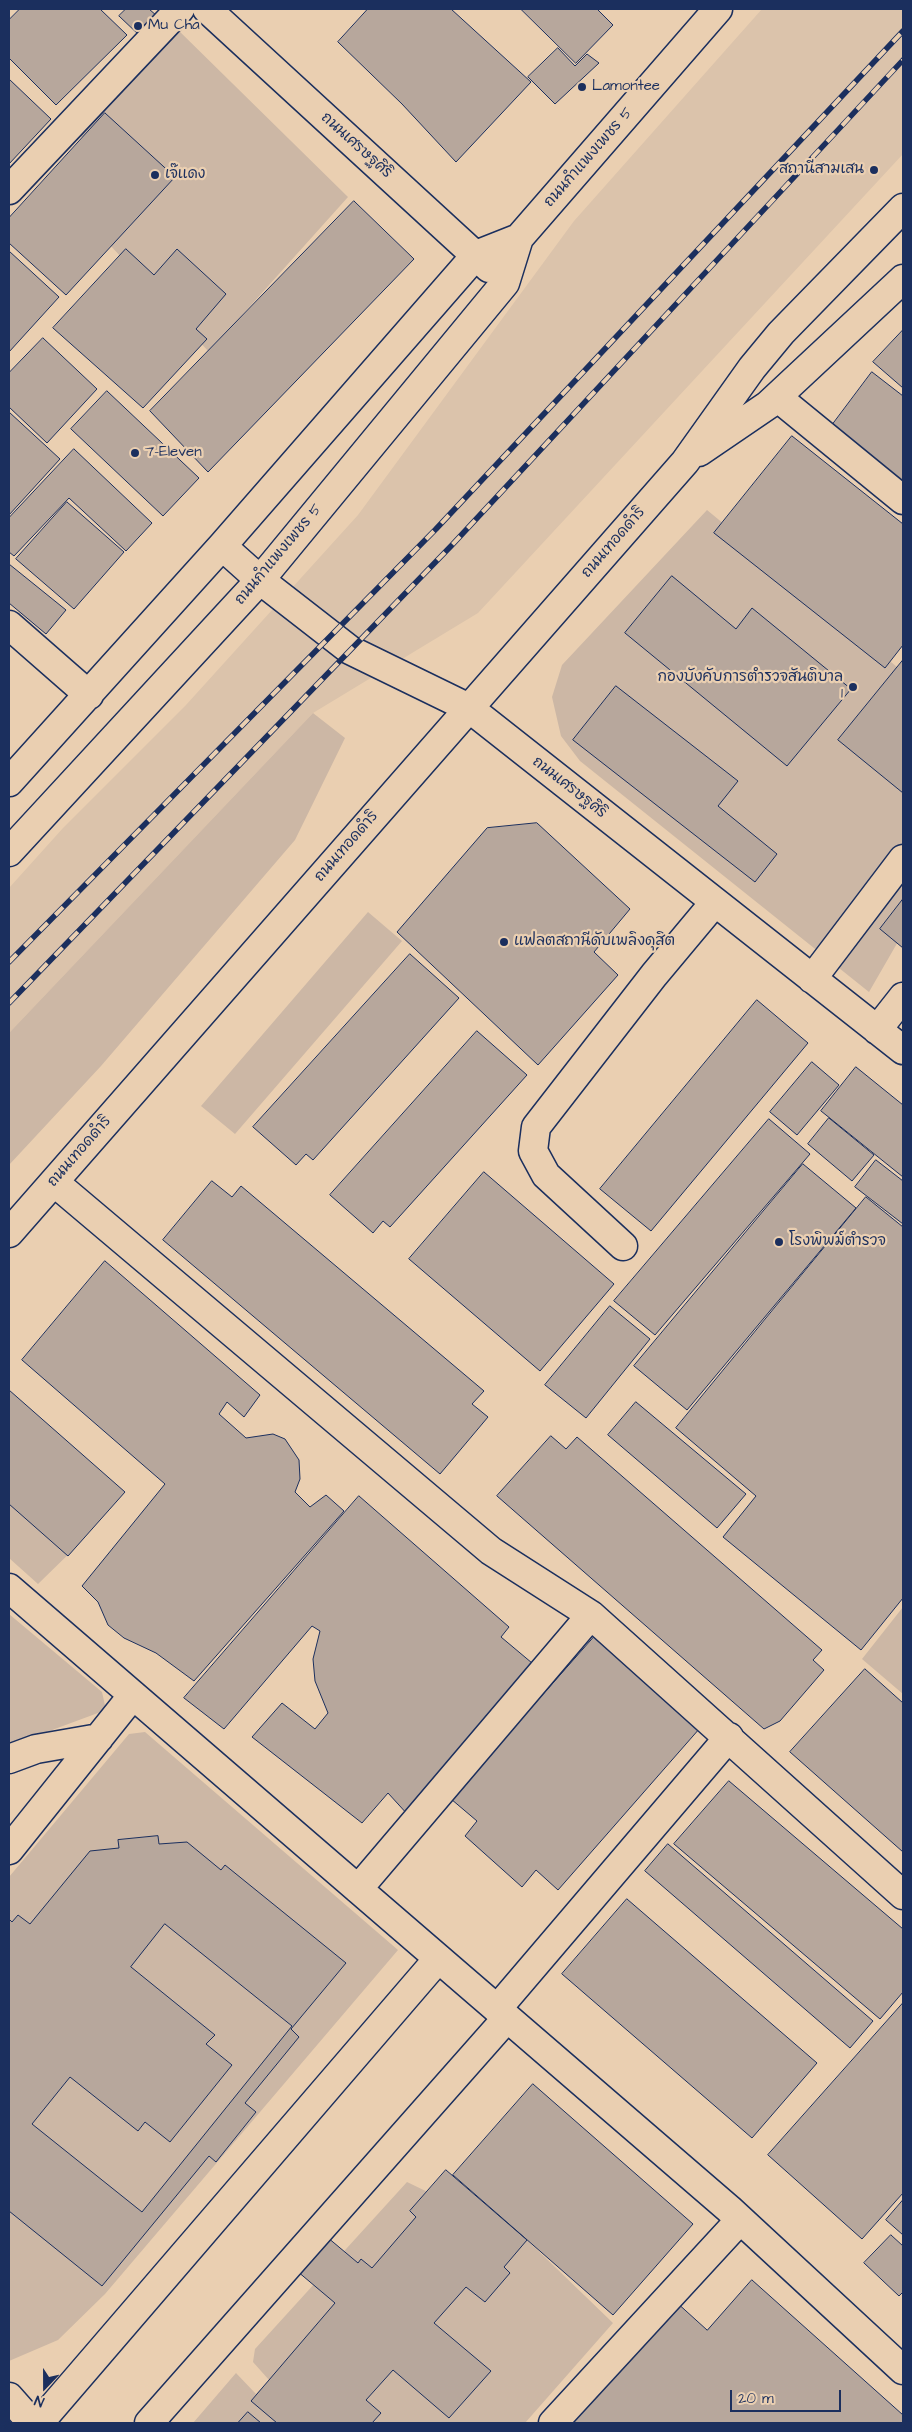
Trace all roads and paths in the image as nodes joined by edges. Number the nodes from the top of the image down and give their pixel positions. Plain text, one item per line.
1 (180, 9) edge
2 (207, 9) edge
3 (718, 9) edge
4 (9, 190) edge
5 (903, 208) edge
6 (519, 238) junction
7 (476, 254) junction
8 (903, 279) edge
9 (505, 283) junction
10 (777, 397) junction
11 (685, 462) junction
12 (903, 500) edge
13 (222, 546) junction
14 (260, 580) junction
15 (9, 626) edge
16 (89, 695) junction
17 (469, 708) junction
18 (9, 782) edge
19 (9, 852) edge
20 (903, 859) edge
21 (715, 902) junction
22 (812, 979) junction
23 (903, 997) edge
24 (877, 1030) junction
25 (903, 1050) edge
26 (54, 1182) junction
27 (9, 1234) edge
28 (623, 1246) dead end
29 (9, 1588) edge
30 (591, 1614) junction
31 (133, 1696) junction
32 (729, 1737) junction
33 (98, 1738) junction
34 (9, 1759) edge
35 (9, 1850) edge
36 (358, 1889) junction
37 (903, 1895) edge
38 (438, 1959) junction
39 (502, 2013) junction
40 (740, 2220) junction
41 (903, 2370) edge
42 (9, 2397) edge
43 (32, 2423) edge
44 (39, 2423) edge
45 (149, 2423) edge
46 (553, 2423) edge

1 - 4 street
2 - 7 street, ถนนเศรษฐศิริ
3 - 6 street, ถนนกำแพงเพชร 5
5 - 11 street, ถนนเทอดดำริ
6 - 7 street, ถนนกำแพงเพชร 5
6 - 9 street, ถนนกำแพงเพชร 5
7 - 9 street, ถนนเศรษฐศิริ
7 - 13 street, ถนนกำแพงเพชร 5
8 - 10 street, ถนนเทอดดำริ
9 - 14 street, ถนนกำแพงเพชร 5
10 - 11 street, ถนนเทอดดำริ
10 - 12 street
11 - 17 street, ถนนเทอดดำริ
13 - 14 street, ถนนเศรษฐศิริ
13 - 16 street, ถนนกำแพงเพชร 5
14 - 17 street, ถนนเศรษฐศิริ
14 - 19 street, ถนนกำแพงเพชร 5
15 - 16 street
16 - 18 street, ถนนกำแพงเพชร 5
17 - 21 street, ถนนเศรษฐศิริ
17 - 26 street, ถนนเทอดดำริ
20 - 22 street
21 - 22 street, ถนนเศรษฐศิริ
21 - 28 street
22 - 24 street, ถนนเศรษฐศิริ
23 - 24 street
24 - 25 street, ถนนเศรษฐศิริ
26 - 27 street, ถนนเทอดดำริ
26 - 30 street
29 - 31 street
30 - 32 street
30 - 36 street
31 - 33 street
31 - 36 street
32 - 37 street
32 - 39 street
33 - 34 street
33 - 35 street
36 - 38 street
38 - 39 street
38 - 44 street
39 - 40 street
39 - 45 street
40 - 41 street
40 - 46 street
42 - 43 street

